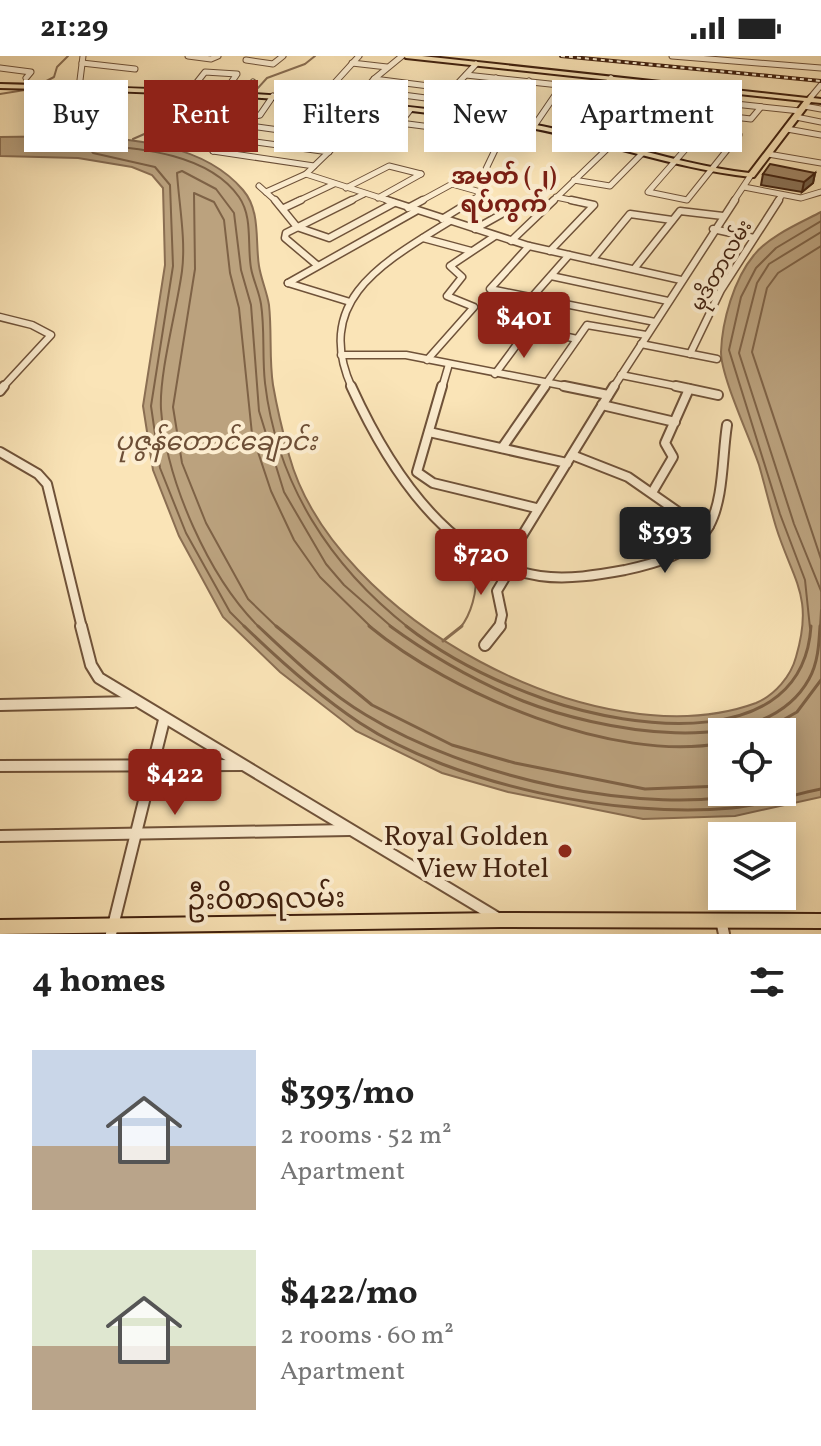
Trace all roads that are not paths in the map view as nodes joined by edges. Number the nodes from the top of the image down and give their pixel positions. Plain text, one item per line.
1 (188, 56) edge
2 (283, 56) edge
3 (359, 56) edge
4 (404, 56) edge
5 (672, 56) edge
6 (681, 56) edge
7 (770, 56) edge
8 (216, 57) edge
9 (426, 57) edge
10 (248, 58) edge
11 (712, 58) edge
12 (82, 59) edge
13 (741, 59) edge
14 (352, 63) junction
15 (476, 64) junction
16 (769, 64) junction
17 (0, 68) edge
18 (389, 68) junction
19 (821, 68) edge
20 (135, 69) dead end
21 (466, 75) junction
22 (26, 78) dead end
23 (496, 78) joint
24 (611, 78) joint
25 (374, 79) joint
26 (79, 80) edge
27 (199, 80) edge
28 (233, 80) edge
29 (337, 80) edge
30 (461, 80) edge
31 (518, 80) edge
32 (424, 85) edge
33 (821, 85) edge
34 (0, 86) edge
35 (24, 87) edge
36 (258, 95) edge
37 (273, 96) joint
38 (821, 99) edge
39 (552, 100) edge
40 (76, 102) joint
41 (742, 105) edge
42 (804, 106) junction
43 (761, 107) junction
44 (821, 109) edge
45 (410, 110) joint
46 (424, 112) edge
47 (258, 115) edge
48 (742, 118) edge
49 (821, 122) edge
50 (536, 123) edge
51 (424, 126) edge
52 (787, 129) junction
53 (821, 135) edge
54 (220, 152) edge
55 (329, 152) edge
56 (493, 152) edge
57 (604, 152) edge
58 (629, 152) edge
59 (644, 152) edge
60 (684, 152) edge
61 (725, 152) edge
62 (768, 154) junction
63 (641, 155) junction
64 (676, 161) junction
65 (821, 163) edge
66 (314, 166) junction
67 (758, 167) junction
68 (712, 168) junction
69 (771, 169) edge
70 (306, 174) junction
71 (747, 174) junction
72 (574, 180) junction
73 (334, 184) junction
74 (259, 186) dead end
75 (465, 187) junction
76 (744, 187) junction
77 (346, 188) junction
78 (266, 192) junction
79 (821, 192) edge
80 (364, 194) junction
81 (782, 195) junction
82 (556, 197) junction
83 (378, 198) junction
84 (394, 203) junction
85 (284, 208) junction
86 (408, 208) junction
87 (543, 210) junction
88 (416, 211) junction
89 (723, 216) junction
90 (446, 220) junction
91 (672, 220) junction
92 (297, 227) junction
93 (475, 229) junction
94 (713, 229) junction
95 (495, 236) junction
96 (423, 238) junction
97 (754, 238) junction
98 (511, 241) junction
99 (529, 246) junction
100 (471, 251) junction
101 (550, 251) junction
102 (569, 255) junction
103 (592, 260) junction
104 (317, 265) junction
105 (634, 269) junction
106 (551, 276) junction
107 (681, 280) junction
108 (532, 297) junction
109 (668, 301) junction
110 (350, 302) junction
111 (0, 317) edge
112 (500, 322) dead end
113 (655, 322) junction
114 (529, 328) junction
115 (646, 335) junction
116 (577, 339) junction
117 (641, 344) junction
118 (690, 354) junction
119 (341, 355) junction
120 (717, 359) dead end
121 (427, 360) junction
122 (449, 364) junction
123 (495, 374) junction
124 (621, 375) junction
125 (547, 384) junction
126 (689, 389) junction
127 (0, 391) edge
128 (608, 395) junction
129 (718, 395) dead end
130 (602, 405) junction
131 (675, 422) junction
132 (727, 425) dead end
133 (429, 432) junction
134 (502, 448) junction
135 (1, 453) edge
136 (570, 459) junction
137 (653, 491) junction
138 (536, 508) junction
139 (709, 526) junction
140 (517, 544) dead end
141 (512, 566) junction
142 (485, 645) dead end
143 (134, 702) junction
144 (0, 705) edge
145 (164, 720) junction
146 (150, 765) junction
147 (243, 765) junction
148 (0, 766) edge
149 (351, 830) junction
150 (136, 835) junction
151 (0, 836) edge
152 (501, 920) junction
153 (821, 921) edge
154 (0, 927) edge
155 (722, 927) edge
156 (404, 928) edge
157 (112, 930) edge

1 - 8 street
2 - 10 street
3 - 14 street
4 - 9 main road
4 - 18 street
5 - 6 street
6 - 11 street
7 - 16 street
9 - 15 main road
9 - 42 main road
11 - 13 street
12 - 20 street
12 - 26 street
13 - 16 street
14 - 18 street
14 - 29 street
15 - 21 street
15 - 24 main road
16 - 19 street
17 - 22 street
18 - 25 street
21 - 23 street
21 - 30 street
23 - 31 street
24 - 42 main road
25 - 32 street
27 - 28 street
33 - 42 street
34 - 35 main road
36 - 37 main road
37 - 47 street
38 - 42 main road
39 - 50 street
40 - 40 street
41 - 43 street
42 - 43 street
42 - 44 street
42 - 49 street
42 - 52 main road
43 - 48 street
45 - 46 main road
45 - 51 street
52 - 53 street
52 - 62 main road
54 - 66 street
55 - 66 street
56 - 75 street
57 - 72 street
58 - 63 main road
59 - 63 street
60 - 64 street
61 - 68 street
62 - 65 street
62 - 67 main road
63 - 64 main road
63 - 72 street
64 - 68 main road
64 - 68 street
66 - 70 street
67 - 69 street
67 - 71 main road
68 - 71 main road
70 - 73 street
70 - 78 street
71 - 76 street
72 - 82 street
73 - 77 street
73 - 85 street
74 - 78 street
75 - 86 street
75 - 90 street
76 - 81 street
76 - 89 street
77 - 80 street
77 - 83 street
78 - 85 street
79 - 81 street
80 - 83 street
80 - 92 street
81 - 97 street, မုဒိတာလမ်း
82 - 87 street
82 - 101 street
83 - 84 street
84 - 86 street
84 - 92 street
85 - 92 street
86 - 88 street
87 - 93 street
87 - 98 street
88 - 90 street
88 - 104 street
89 - 91 street
89 - 94 street
90 - 93 street
90 - 96 street
91 - 103 street
91 - 105 street
92 - 104 street
93 - 95 street
94 - 97 street
94 - 107 street
95 - 98 street
95 - 100 street
96 - 100 street
96 - 110 street
97 - 118 street, မုဒိတာလမ်း
98 - 99 street
99 - 101 street
99 - 108 street
100 - 121 street
101 - 102 street
102 - 103 street
102 - 106 street
103 - 105 street
104 - 110 street
105 - 107 street
106 - 108 street
106 - 109 street
107 - 109 street
108 - 113 street
109 - 113 street
110 - 119 street
111 - 127 street
112 - 114 street
113 - 115 street
114 - 116 street
114 - 123 street
115 - 116 street
115 - 117 street
116 - 125 street
117 - 118 street
117 - 124 street
118 - 120 street
119 - 121 street
119 - 141 street
121 - 122 street
122 - 123 street
122 - 133 street
123 - 125 street
124 - 126 street
124 - 128 street
125 - 128 street
125 - 134 street
126 - 129 street
126 - 131 street
128 - 130 street
130 - 131 street
130 - 136 street
131 - 137 street
132 - 139 street
133 - 134 street
133 - 138 street
134 - 136 street
135 - 143 street
136 - 137 street
136 - 138 street
137 - 139 street
138 - 140 street
139 - 141 street
141 - 142 street
143 - 144 street
143 - 145 street
145 - 146 street
145 - 147 street
146 - 147 street
146 - 148 street
146 - 150 street
147 - 149 street
149 - 150 street
149 - 152 street
150 - 151 street
150 - 157 street
152 - 155 main road, ဦးဝိစာရလမ်း
152 - 156 main road, ဦးဝိစာရလမ်း
153 - 155 main road, ဦးဝိစာရလမ်း
154 - 157 main road, ဦးဝိစာရလမ်း
156 - 157 main road, ဦးဝိစာရလမ်း

